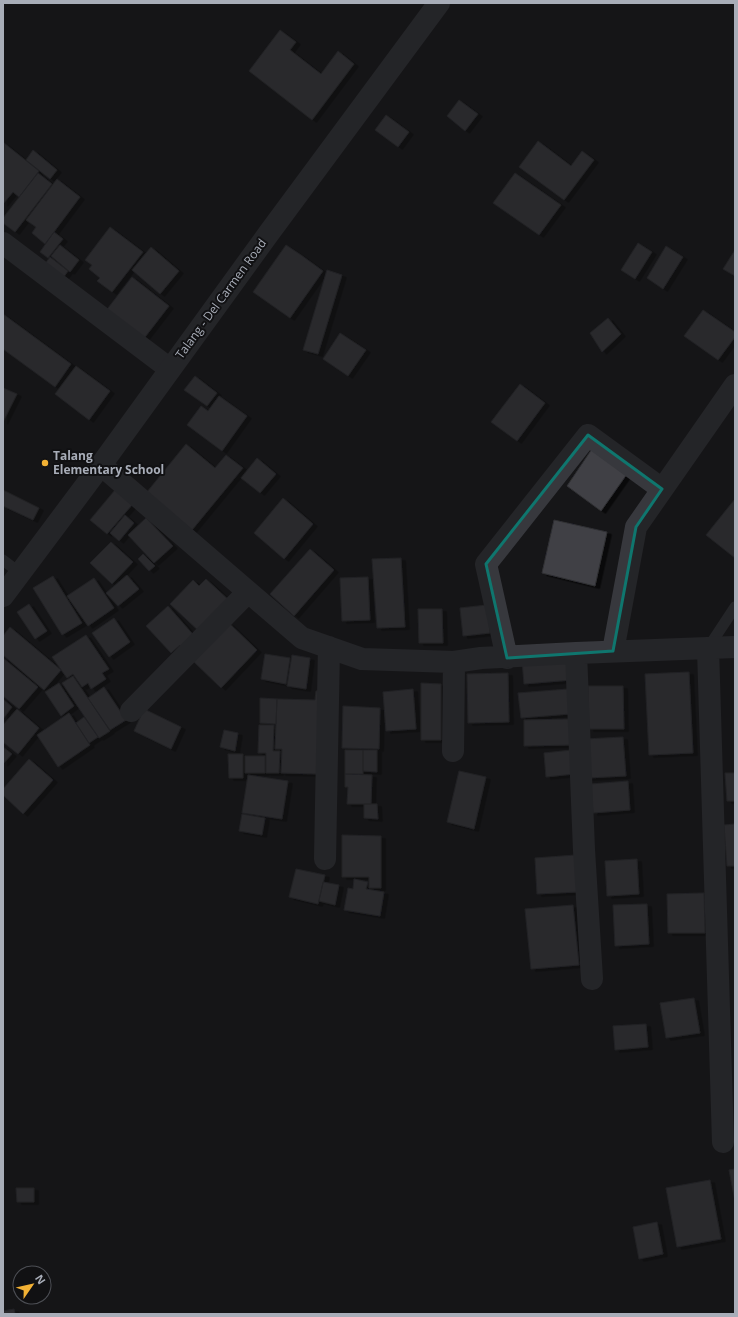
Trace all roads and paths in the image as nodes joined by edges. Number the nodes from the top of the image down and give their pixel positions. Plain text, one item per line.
1 (439, 3) edge
2 (3, 243) edge
3 (170, 370) junction
4 (735, 385) edge
5 (101, 465) junction
6 (662, 489) junction
7 (11, 567) edge
8 (248, 592) junction
9 (3, 596) edge
10 (735, 607) edge
11 (735, 646) edge
12 (329, 647) junction
13 (708, 648) junction
14 (613, 651) junction
15 (576, 653) junction
16 (507, 658) junction
17 (454, 662) junction
18 (131, 711) dead end
19 (453, 751) dead end
20 (325, 859) dead end
21 (592, 980) dead end
22 (723, 1142) dead end

1 - 3 street, Talang - Del Carmen Road
2 - 3 street
3 - 5 street, Talang - Del Carmen Road
4 - 6 street
5 - 7 street, Talang - Del Carmen Road
5 - 8 street
6 - 14 street
6 - 16 street
7 - 9 street, Talang - Del Carmen Road
8 - 12 street
8 - 18 street
10 - 13 lane
11 - 13 street
12 - 17 street
12 - 20 street
13 - 14 street
13 - 22 street
14 - 15 street
15 - 16 street
15 - 21 street
16 - 17 street
17 - 19 street

